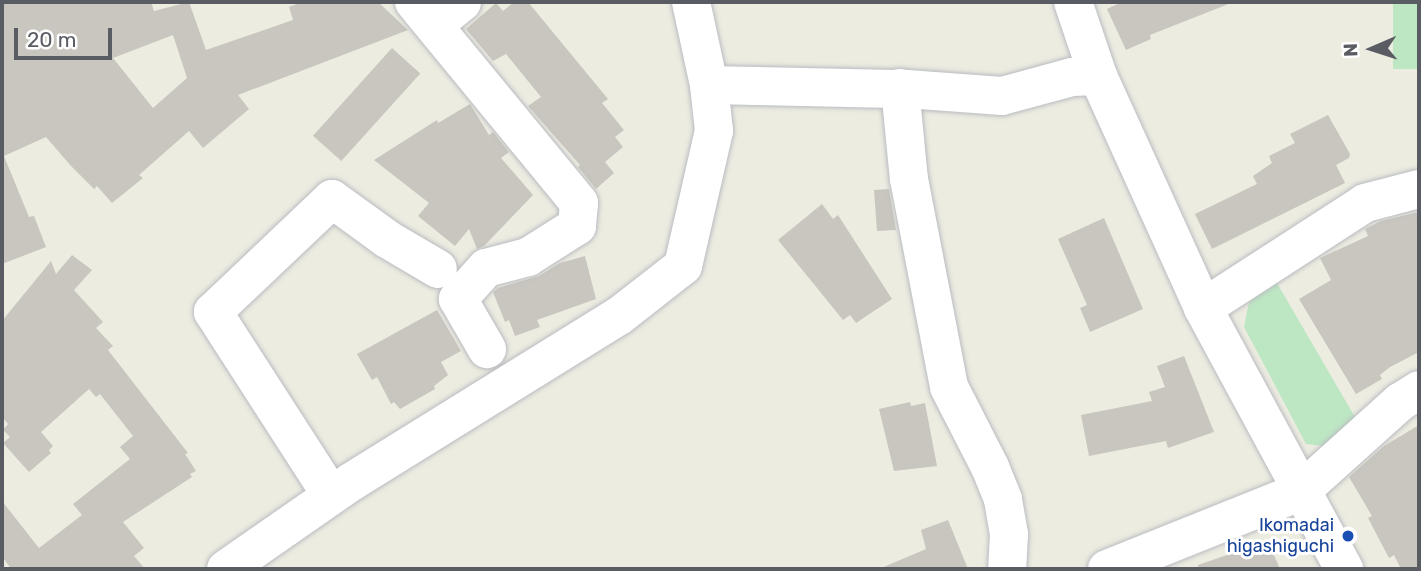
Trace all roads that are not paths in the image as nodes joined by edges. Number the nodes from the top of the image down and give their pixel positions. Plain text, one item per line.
1 (691, 2) edge
2 (1073, 2) edge
3 (437, 9) edge
4 (1098, 76) junction
5 (709, 85) junction
6 (900, 89) junction
7 (1419, 189) edge
8 (438, 270) dead end
9 (1203, 308) junction
10 (487, 349) dead end
11 (1419, 390) edge
12 (1300, 492) junction
13 (331, 495) junction
14 (226, 569) edge
15 (1007, 569) edge
16 (1107, 569) edge
17 (1344, 569) edge

1 - 5 street
2 - 4 street
3 - 10 street
4 - 6 street
4 - 9 street
5 - 6 street
5 - 13 street
6 - 15 street
7 - 9 street
8 - 13 street
9 - 12 street
11 - 12 street
12 - 16 street
12 - 17 street
13 - 14 street

